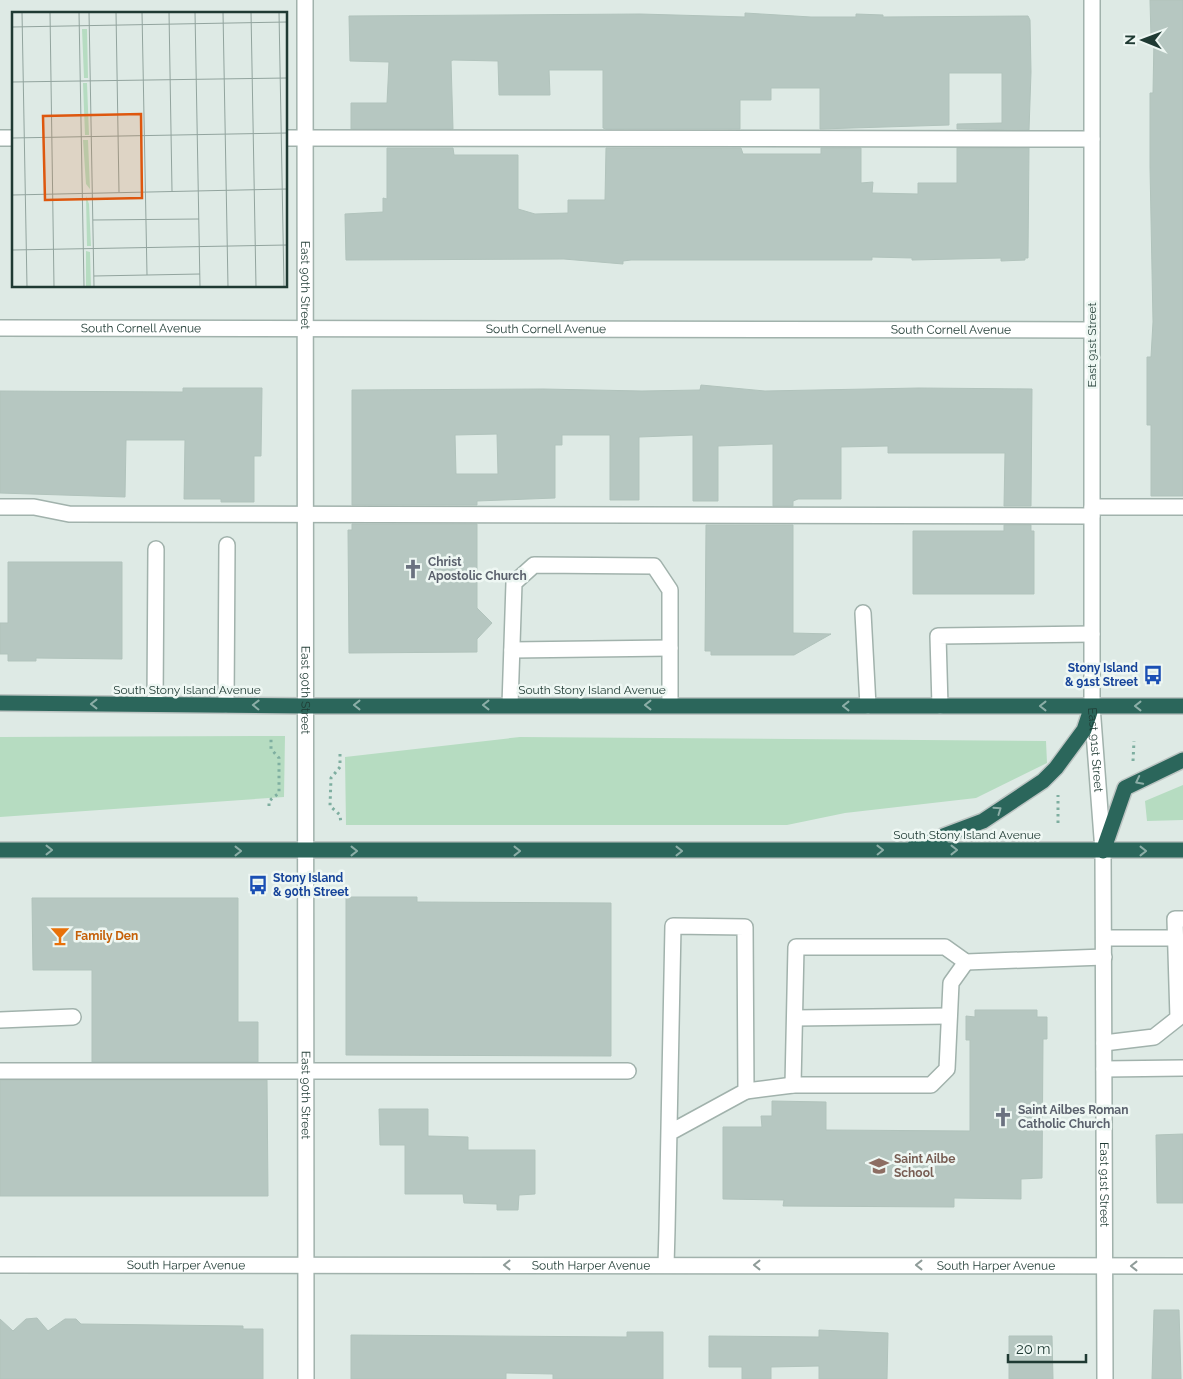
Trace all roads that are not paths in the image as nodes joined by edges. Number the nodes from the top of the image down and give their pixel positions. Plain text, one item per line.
1 (305, 0) edge
2 (1092, 0) edge
3 (288, 138) edge
4 (305, 138) junction
5 (1092, 139) junction
6 (0, 328) edge
7 (305, 328) junction
8 (1092, 330) junction
9 (0, 507) edge
10 (1183, 507) edge
11 (1092, 511) junction
12 (307, 514) junction
13 (227, 546) dead end
14 (156, 549) dead end
15 (862, 613) dead end
16 (1092, 634) junction
17 (670, 648) junction
18 (512, 650) junction
19 (0, 703) edge
20 (155, 704) junction
21 (226, 705) junction
22 (510, 705) junction
23 (670, 705) junction
24 (305, 706) junction
25 (868, 706) junction
26 (940, 706) junction
27 (1092, 706) junction
28 (1183, 706) edge
29 (1183, 760) edge
30 (0, 850) edge
31 (906, 850) junction
32 (1104, 850) junction
33 (1183, 850) edge
34 (306, 851) junction
35 (1183, 919) edge
36 (1104, 938) junction
37 (1176, 938) junction
38 (1104, 957) junction
39 (966, 962) junction
40 (949, 1016) junction
41 (73, 1017) dead end
42 (794, 1018) junction
43 (0, 1020) edge
44 (1104, 1043) junction
45 (1183, 1068) edge
46 (1104, 1069) junction
47 (0, 1071) edge
48 (306, 1071) junction
49 (628, 1071) dead end
50 (793, 1085) junction
51 (746, 1091) junction
52 (669, 1133) junction
53 (0, 1265) edge
54 (306, 1265) junction
55 (666, 1266) junction
56 (1104, 1266) junction
57 (1183, 1266) edge
58 (306, 1379) edge
59 (1105, 1379) edge

1 - 4 street, East 90th Street
2 - 5 street, East 91st Street
3 - 4 street
4 - 5 street
4 - 7 street, East 90th Street
5 - 8 street, East 91st Street
6 - 7 street, South Cornell Avenue
7 - 8 street, South Cornell Avenue
7 - 12 street, East 90th Street
8 - 11 street, East 91st Street
9 - 12 street
10 - 11 street
11 - 12 street
11 - 16 street, East 91st Street
12 - 24 street, East 90th Street
13 - 21 street
14 - 20 street
15 - 25 street
16 - 26 street
16 - 27 street, East 91st Street
17 - 18 street
17 - 18 street
17 - 23 street
18 - 22 street
20 -> 19 highway, South Stony Island Avenue
20 - 21 highway, South Stony Island Avenue
24 -> 21 highway, South Stony Island Avenue
23 -> 22 highway, South Stony Island Avenue
22 -> 24 highway, South Stony Island Avenue
25 -> 23 highway, South Stony Island Avenue
24 - 34 street, East 90th Street
25 - 26 highway, South Stony Island Avenue
27 -> 26 highway, South Stony Island Avenue
28 -> 27 highway, South Stony Island Avenue
31 -> 27 highway
27 - 32 street, East 91st Street
29 -> 32 highway
30 -> 34 highway, South Stony Island Avenue
31 -> 32 highway, South Stony Island Avenue
34 -> 31 highway, South Stony Island Avenue
32 -> 33 highway, South Stony Island Avenue
32 - 36 street, East 91st Street
34 - 48 street, East 90th Street
35 - 37 street
36 - 37 street
36 - 38 street, East 91st Street
37 - 44 street
38 - 39 street
38 - 44 street, East 91st Street
39 - 40 street
39 - 42 street
40 - 42 street
40 - 50 street
41 - 43 street
42 - 50 street
44 - 46 street, East 91st Street
45 - 46 street
46 - 56 street, East 91st Street
47 - 48 street
48 - 49 street
48 - 54 street, East 90th Street
50 - 51 street
51 - 52 street
51 - 52 street
52 - 55 street
53 - 54 street, South Harper Avenue
55 -> 54 street, South Harper Avenue
54 - 58 street, East 90th Street
56 -> 55 street, South Harper Avenue
57 -> 56 street, South Harper Avenue
56 - 59 street, East 91st Street

